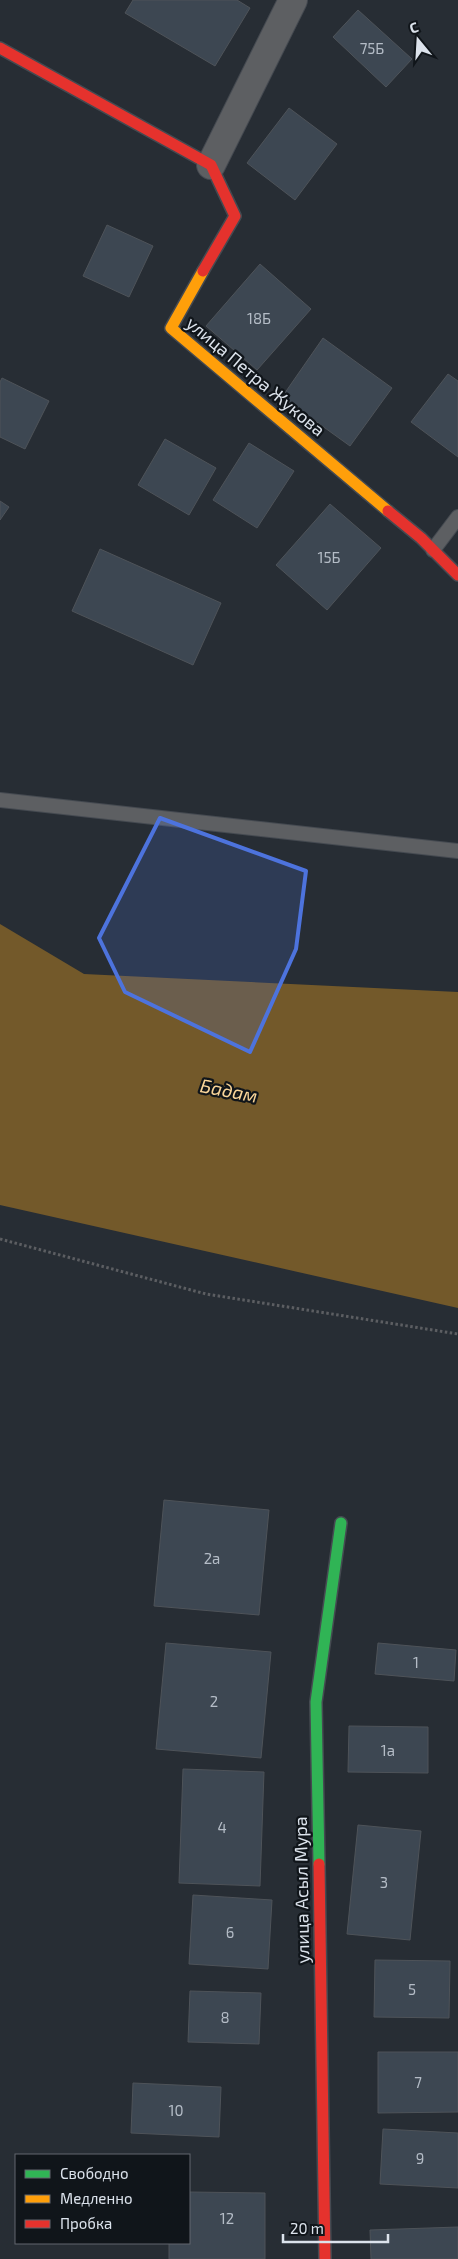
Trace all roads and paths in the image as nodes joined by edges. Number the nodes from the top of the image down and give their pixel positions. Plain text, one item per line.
1 (293, 0) edge
2 (0, 48) edge
3 (211, 165) junction
4 (458, 517) edge
5 (433, 550) junction
6 (458, 575) edge
7 (0, 800) edge
8 (458, 851) edge
9 (0, 1239) edge
10 (458, 1334) edge
11 (341, 1523) dead end
12 (325, 2259) edge

1 - 3 street
2 - 3 street
3 - 5 street, улица Петра Жукова
4 - 5 lane
5 - 6 street, улица Петра Жукова
7 - 8 lane
9 - 10 path
11 - 12 street, улица Асыл Мура

